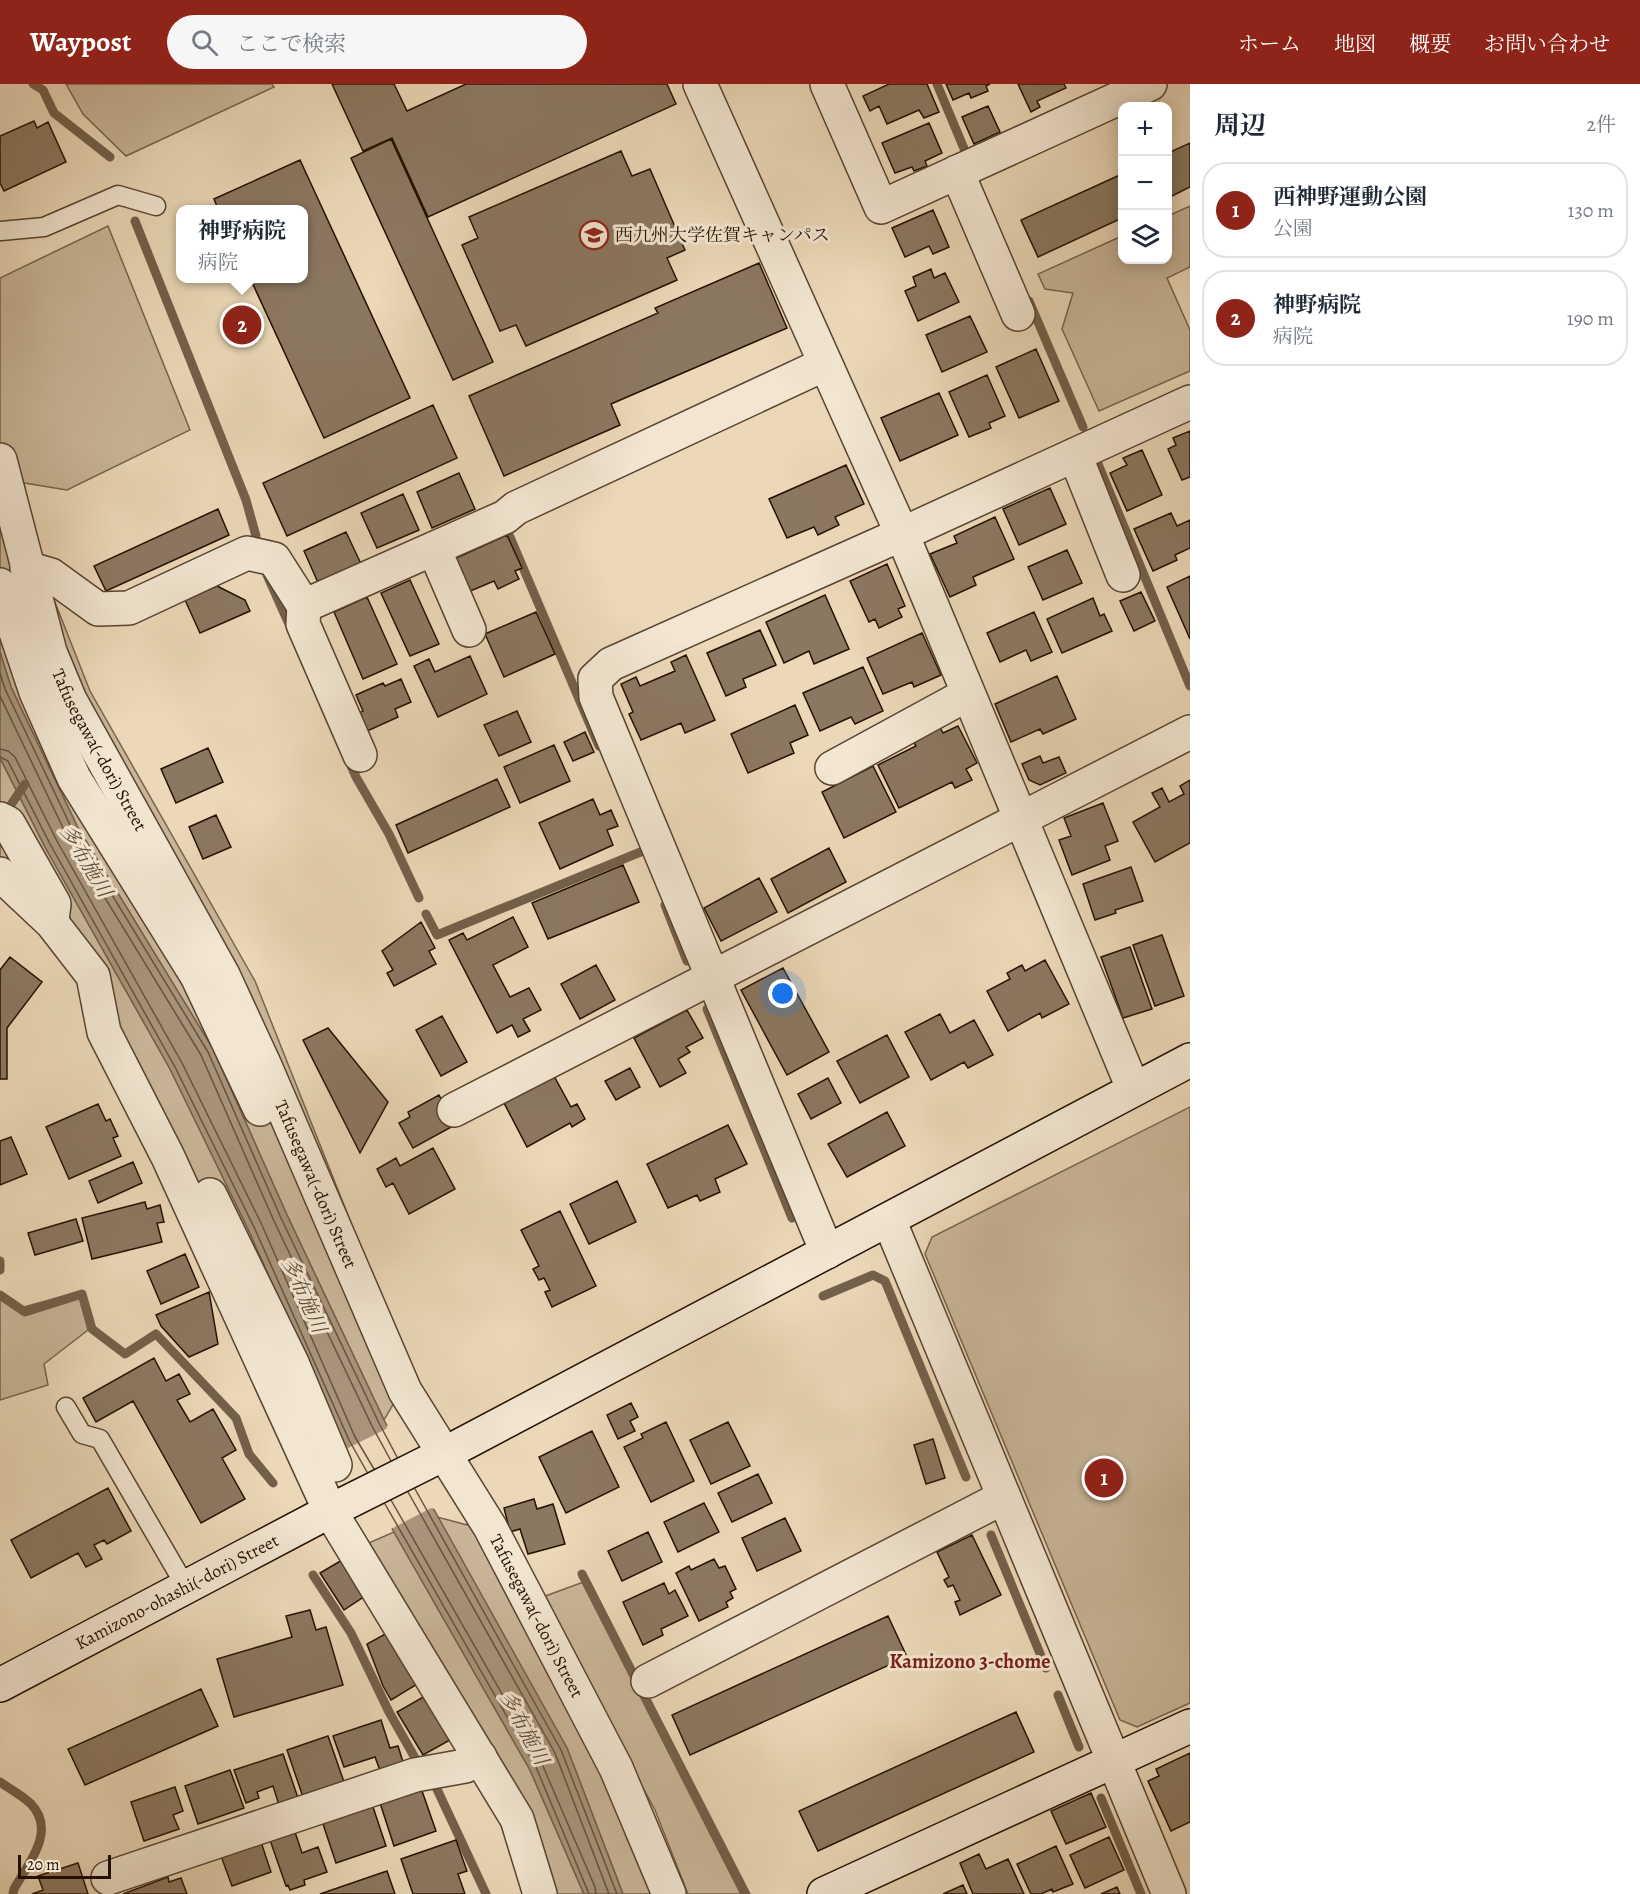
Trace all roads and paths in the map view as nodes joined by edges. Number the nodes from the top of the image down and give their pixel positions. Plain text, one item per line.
1 (700, 84) edge
2 (827, 84) edge
3 (1150, 84) edge
4 (957, 172) junction
5 (156, 206) dead end
6 (0, 232) edge
7 (1018, 314) dead end
8 (825, 364) junction
9 (1190, 402) edge
10 (1075, 455) junction
11 (0, 460) edge
12 (902, 534) junction
13 (434, 549) junction
14 (1123, 575) dead end
15 (13, 576) edge
16 (304, 606) junction
17 (469, 630) dead end
18 (968, 694) junction
19 (1190, 732) edge
20 (360, 755) dead end
21 (832, 768) dead end
22 (1021, 820) junction
23 (4, 821) edge
24 (0, 874) edge
25 (52, 923) junction
26 (713, 977) junction
27 (101, 1017) junction
28 (1190, 1059) edge
29 (1134, 1088) junction
30 (454, 1110) dead end
31 (889, 1220) junction
32 (827, 1252) junction
33 (66, 1407) dead end
34 (434, 1459) junction
35 (335, 1465) dead end
36 (1004, 1497) junction
37 (342, 1505) junction
38 (369, 1532) dead end
39 (186, 1587) junction
40 (648, 1681) dead end
41 (0, 1685) edge
42 (1190, 1726) edge
43 (480, 1757) junction
44 (1115, 1760) junction
45 (108, 1878) dead end
46 (540, 1894) edge
47 (561, 1894) edge
48 (669, 1894) edge
49 (824, 1894) edge
50 (1169, 1894) edge

1 - 8 street
2 - 4 street
3 - 4 street
4 - 7 street
5 - 6 lane
8 - 12 street
8 - 13 street
9 - 10 street
10 - 12 street
10 - 14 street
11 - 15 street, Tafusegawa(-dori) Street
12 - 18 street
12 - 26 street
13 - 16 street
13 - 17 street
15 - 16 street
15 - 34 street, Tafusegawa(-dori) Street
16 - 20 street
18 - 21 street
18 - 22 street
19 - 22 street
22 - 26 street
22 - 29 street
23 - 25 street
24 - 25 street
25 - 27 street
26 - 30 street
26 - 32 street
27 - 35 street
27 - 37 street
28 - 29 street, Kamizono-ohashi(-dori) Street
29 - 31 street, Kamizono-ohashi(-dori) Street
31 - 32 street, Kamizono-ohashi(-dori) Street
31 - 36 street
32 - 34 street, Kamizono-ohashi(-dori) Street
33 - 39 lane
34 - 37 street, Kamizono-ohashi(-dori) Street
34 - 48 street, Tafusegawa(-dori) Street
36 - 40 street
36 - 44 street
37 - 39 street, Kamizono-ohashi(-dori) Street
37 - 43 street
38 - 47 street
39 - 41 street, Kamizono-ohashi(-dori) Street
42 - 44 street
43 - 45 street
43 - 46 street
44 - 49 street
44 - 50 street

